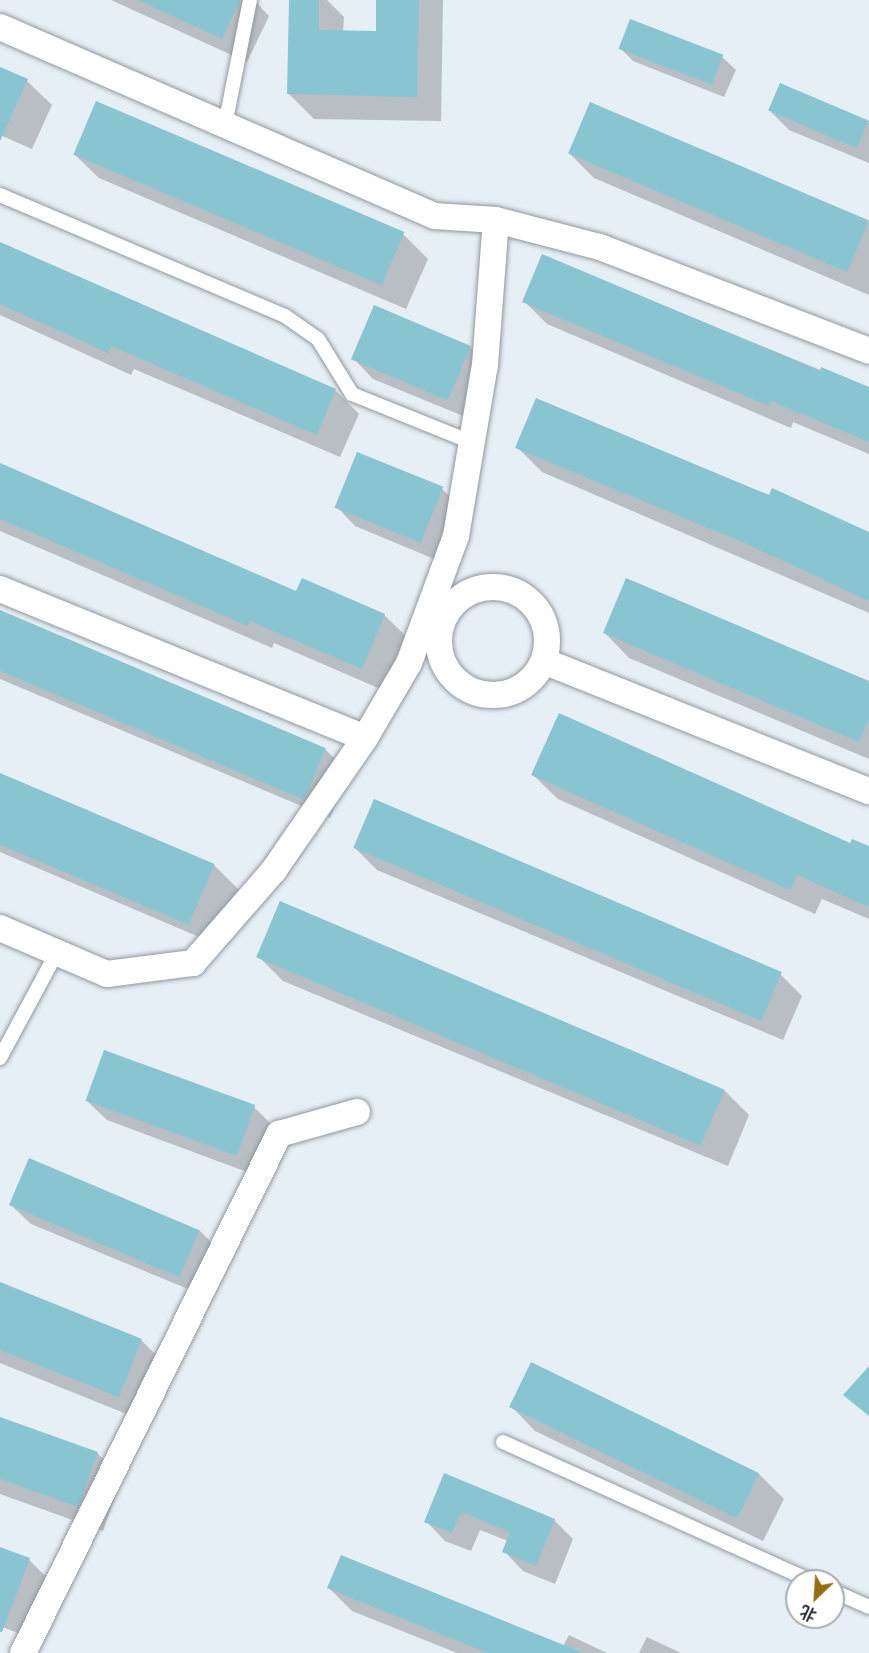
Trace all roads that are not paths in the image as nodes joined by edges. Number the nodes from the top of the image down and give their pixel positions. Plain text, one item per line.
1 (250, 0) edge
2 (0, 27) edge
3 (225, 125) junction
4 (0, 195) edge
5 (496, 220) junction
6 (869, 351) edge
7 (471, 442) junction
8 (0, 589) edge
9 (546, 662) junction
10 (365, 738) junction
11 (869, 791) edge
12 (0, 928) edge
13 (57, 952) junction
14 (0, 1058) edge
15 (357, 1112) dead end
16 (503, 1442) dead end
17 (785, 1569) edge
18 (845, 1596) edge
19 (869, 1607) edge
20 (23, 1653) edge

1 - 3 lane
2 - 3 street
3 - 5 street
4 - 7 lane
5 - 6 street
5 - 7 street
7 - 10 street
8 - 10 street
9 - 9 street
9 - 11 street
10 - 13 street
12 - 13 street
13 - 14 lane
15 - 20 street
16 - 17 lane
18 - 19 lane

